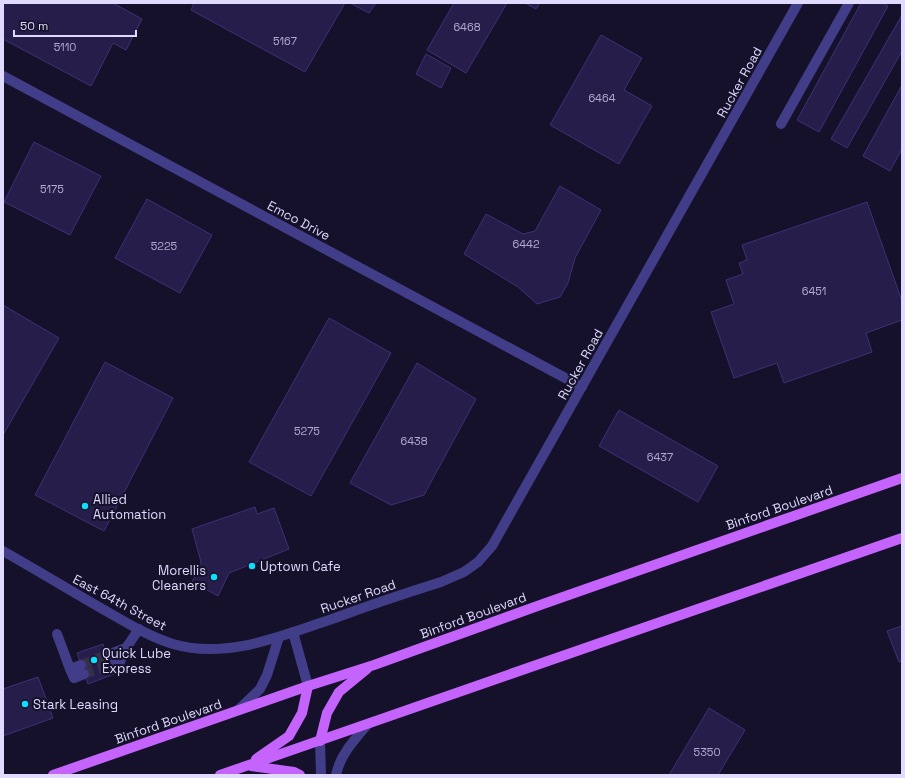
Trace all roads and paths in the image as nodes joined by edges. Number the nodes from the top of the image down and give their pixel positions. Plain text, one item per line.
1 (798, 3) edge
2 (850, 3) edge
3 (3, 76) edge
4 (781, 124) dead end
5 (582, 387) junction
6 (902, 478) edge
7 (902, 538) edge
8 (3, 550) edge
9 (139, 629) junction
10 (293, 632) junction
11 (57, 634) dead end
12 (279, 637) junction
13 (109, 660) tunnel mouth
14 (374, 664) junction
15 (83, 669) tunnel mouth
16 (308, 686) junction
17 (238, 711) junction
18 (367, 725) junction
19 (320, 741) junction
20 (247, 766) junction
21 (53, 775) edge
22 (220, 775) edge
23 (300, 775) edge
24 (321, 775) edge
25 (336, 775) edge

1 - 5 street, Rucker Road
2 - 4 street
3 - 5 street, Emco Drive
5 - 10 street, Rucker Road
6 - 14 main road, Binford Boulevard
7 - 18 main road
8 - 9 street, East 64th Street
9 - 12 street, East 64th Street
9 - 13 street
10 - 12 street, Rucker Road
10 - 16 street
11 - 15 street
12 - 17 street
14 - 16 main road, Binford Boulevard
14 - 19 main road
16 - 17 main road, Binford Boulevard
16 - 20 main road
17 - 21 main road, Binford Boulevard
18 - 19 main road
18 - 25 street
19 - 20 main road
19 - 24 street
20 - 22 main road
20 - 23 main road

